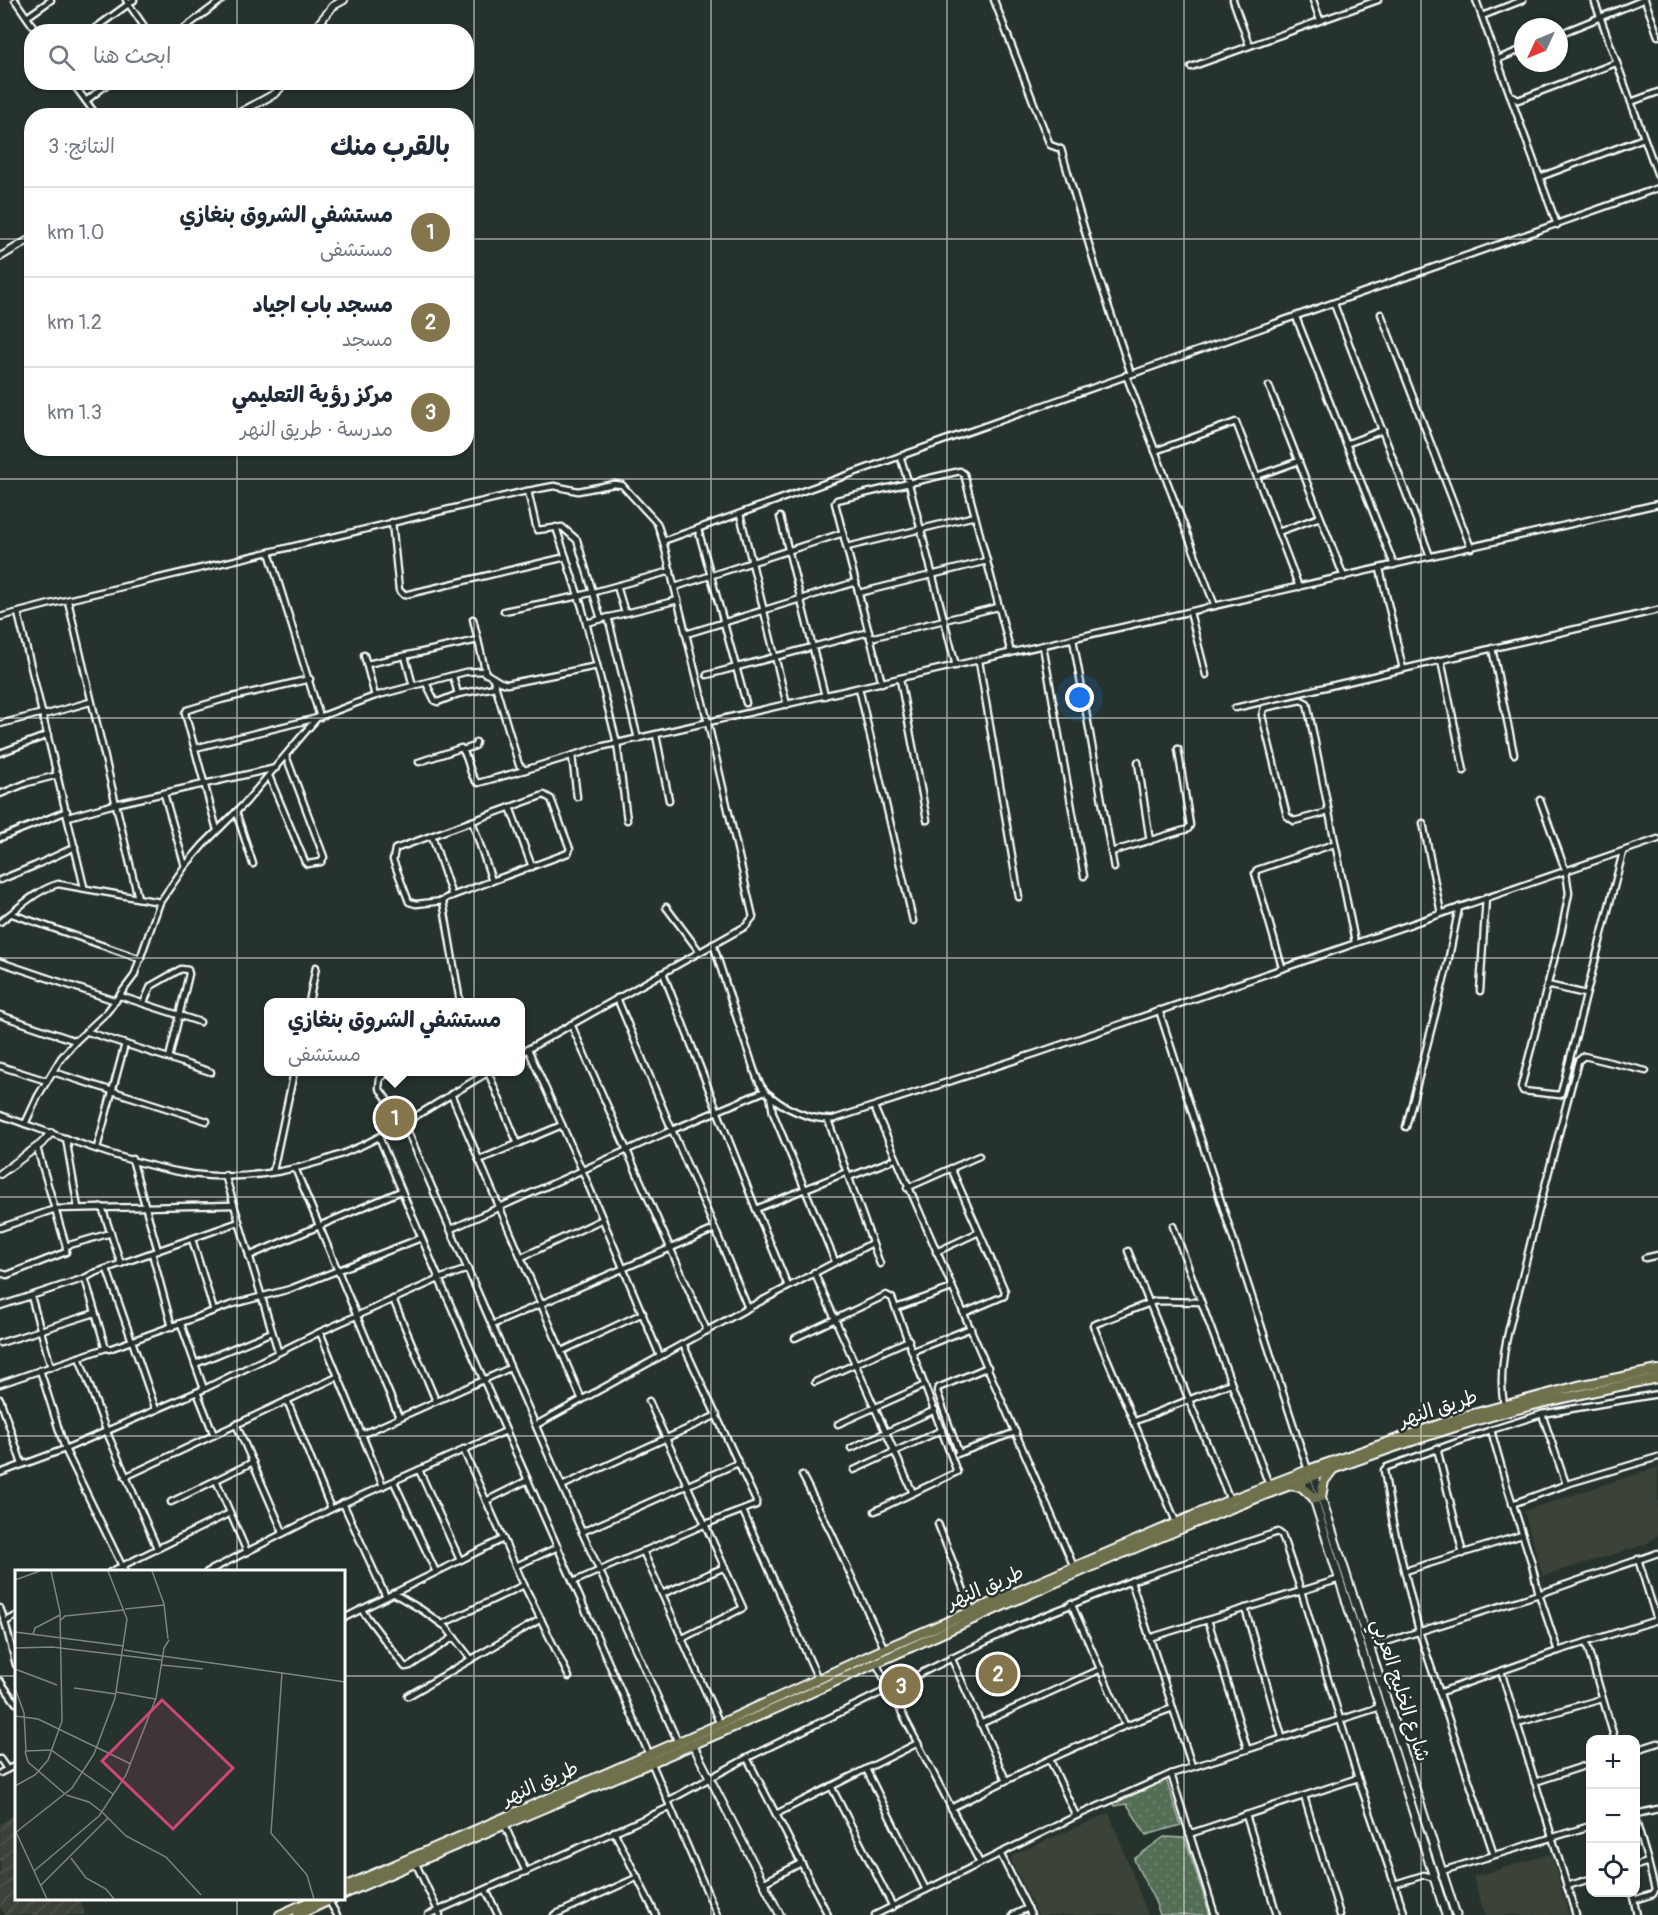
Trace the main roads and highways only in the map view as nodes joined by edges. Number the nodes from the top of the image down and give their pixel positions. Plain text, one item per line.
1 (1658, 1370) edge
2 (1658, 1378) edge
3 (1334, 1468) junction
4 (1310, 1474) junction
5 (1285, 1485) junction
6 (1318, 1498) junction
7 (806, 1684) junction
8 (810, 1693) junction
9 (555, 1800) junction
10 (1421, 1802) junction
11 (1411, 1804) junction
12 (345, 1887) edge
13 (345, 1894) edge
14 (316, 1900) edge
15 (332, 1900) edge
16 (280, 1915) edge
17 (298, 1915) edge
18 (1446, 1915) edge
19 (1456, 1915) edge

1 - 4 main road, طريق النهر
2 - 3 main road, طريق النهر
3 - 4 main road, طريق النهر
3 - 6 main road
4 - 5 main road, طريق النهر
4 - 6 main road, شارع الخليج العربي
4 - 7 main road, طريق النهر
5 - 6 main road
5 - 8 main road, طريق النهر
6 - 10 main road, شارع الخليج العربي
6 - 11 main road, شارع الخليج العربي
7 - 8 main road
7 - 9 main road, طريق النهر
8 - 9 main road, طريق النهر
9 - 12 main road, طريق النهر
9 - 13 main road, طريق النهر
10 - 11 main road
10 - 19 main road, شارع الخليج العربي
11 - 18 main road, شارع الخليج العربي
14 - 16 main road
15 - 17 main road

